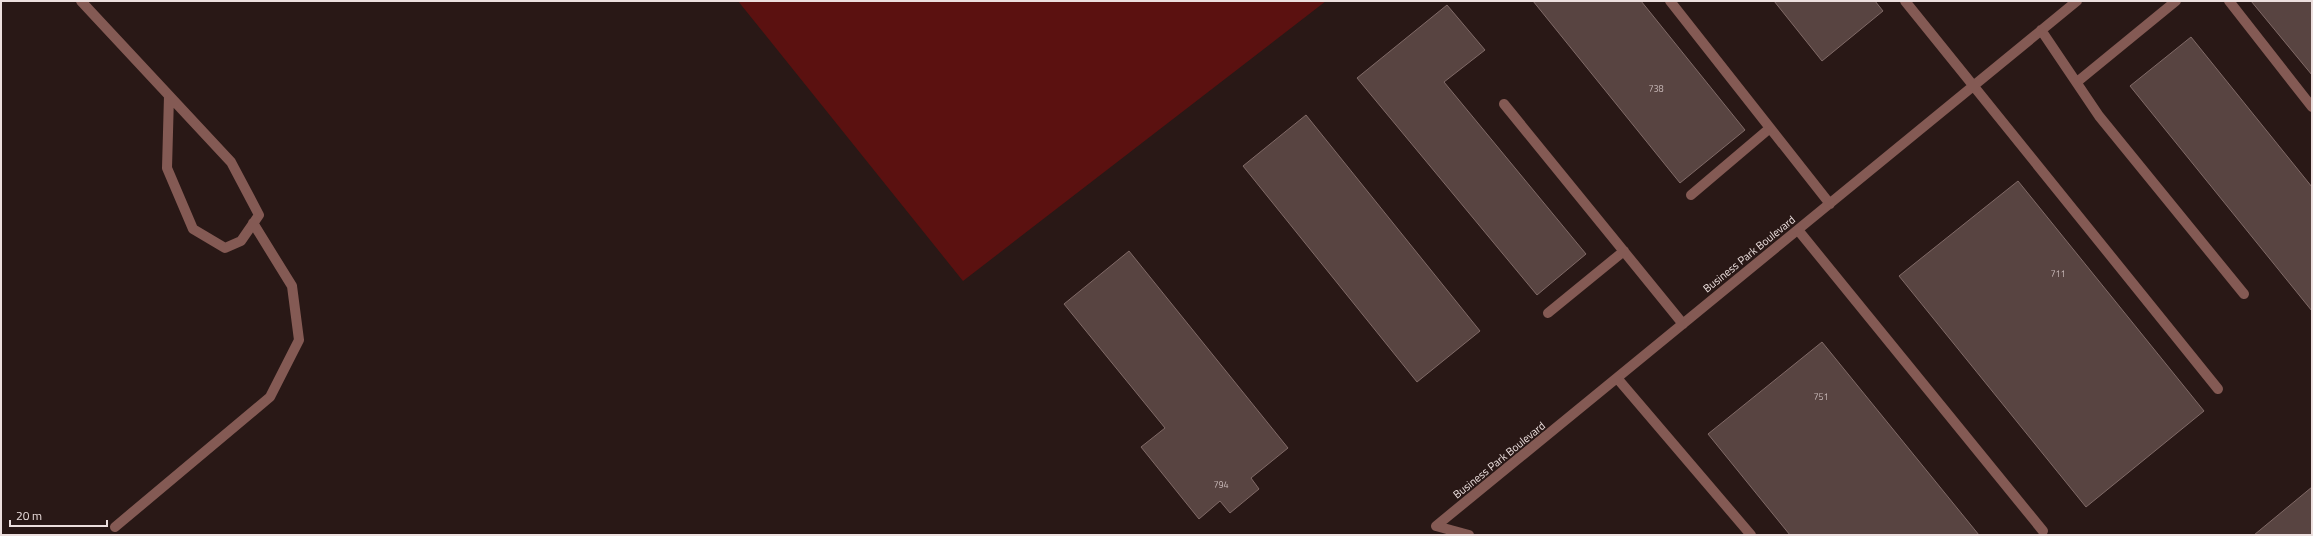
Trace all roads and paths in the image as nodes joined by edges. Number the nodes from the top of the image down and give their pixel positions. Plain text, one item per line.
1 (81, 1) edge
2 (1670, 1) edge
3 (1905, 1) edge
4 (2077, 1) edge
5 (2176, 1) edge
6 (2229, 1) edge
7 (2042, 30) junction
8 (2077, 82) junction
9 (1972, 86) junction
10 (169, 96) junction
11 (1504, 104) dead end
12 (2312, 107) edge
13 (1770, 128) junction
14 (1691, 195) dead end
15 (1830, 204) junction
16 (253, 223) junction
17 (1798, 230) junction
18 (1624, 251) junction
19 (2244, 294) dead end
20 (1548, 313) dead end
21 (1683, 324) junction
22 (1617, 378) junction
23 (2218, 390) dead end
24 (115, 527) dead end
25 (2043, 531) dead end
26 (1469, 535) edge
27 (1751, 535) edge

1 - 10 street
2 - 13 street
3 - 9 street
4 - 7 street, Business Park Boulevard
5 - 8 street
6 - 12 street
7 - 8 street
7 - 9 street, Business Park Boulevard
8 - 19 street
9 - 15 street, Business Park Boulevard
9 - 23 street
10 - 16 street
10 - 16 street
11 - 18 street
13 - 14 street
13 - 15 street
15 - 17 street, Business Park Boulevard
16 - 24 street
17 - 21 street, Business Park Boulevard
17 - 25 street
18 - 20 street
18 - 21 street
21 - 22 street, Business Park Boulevard
22 - 26 street, Business Park Boulevard
22 - 27 street

